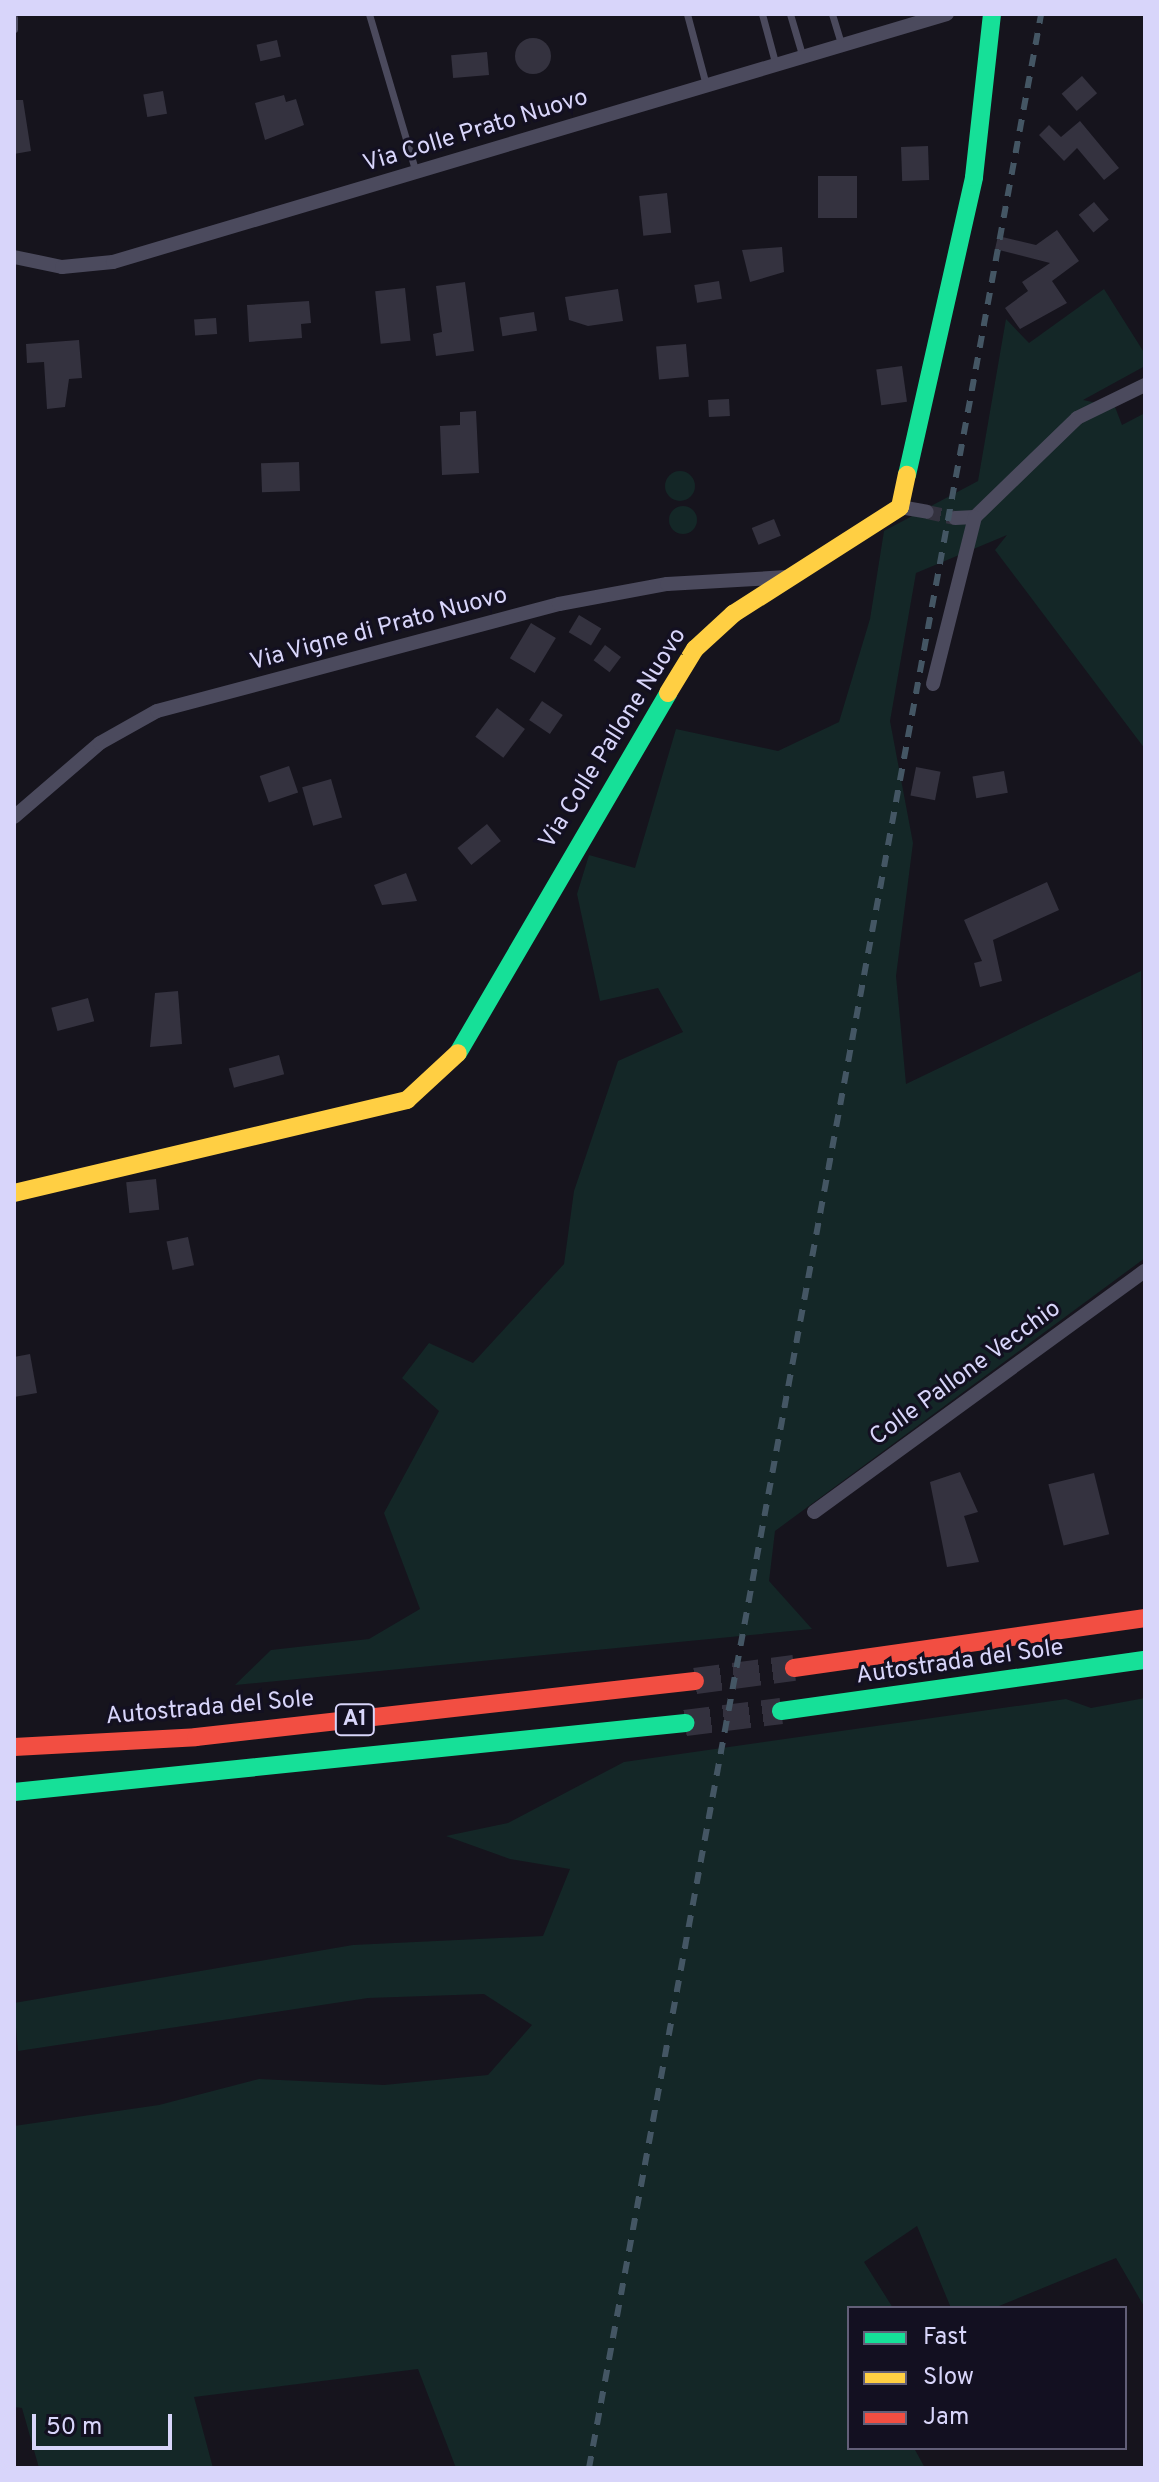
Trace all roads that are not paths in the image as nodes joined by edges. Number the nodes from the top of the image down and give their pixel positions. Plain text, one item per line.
1 (369, 14) edge
2 (687, 14) edge
3 (762, 14) edge
4 (790, 14) edge
5 (832, 14) edge
6 (947, 14) edge
7 (992, 14) edge
8 (14, 18) edge
9 (14, 29) edge
10 (843, 50) junction
11 (804, 61) junction
12 (777, 70) junction
13 (708, 90) junction
14 (416, 173) junction
15 (14, 257) edge
16 (1145, 385) edge
17 (900, 507) junction
18 (927, 512) tunnel mouth
19 (975, 517) junction
20 (955, 518) tunnel mouth
21 (791, 577) junction
22 (933, 684) dead end
23 (14, 817) edge
24 (14, 1193) edge
25 (1145, 1271) edge
26 (814, 1512) dead end
27 (1145, 1618) edge
28 (1145, 1660) edge
29 (794, 1668) tunnel mouth
30 (695, 1681) tunnel mouth
31 (781, 1711) tunnel mouth
32 (685, 1723) tunnel mouth
33 (14, 1747) edge
34 (14, 1792) edge

1 - 14 lane
2 - 13 lane
3 - 12 lane
4 - 11 lane
5 - 10 lane
6 - 10 street, Via Colle Prato Nuovo
7 - 17 main road
8 - 9 lane
10 - 11 street, Via Colle Prato Nuovo
11 - 12 street, Via Colle Prato Nuovo
12 - 13 street, Via Colle Prato Nuovo
13 - 14 street, Via Colle Prato Nuovo
14 - 15 street, Via Colle Prato Nuovo
16 - 19 street
17 - 18 street
17 - 21 main road, Via Colle Pallone Nuovo
19 - 20 street
19 - 22 street
21 - 23 street, Via Vigne di Prato Nuovo
21 - 24 main road, Via Colle Pallone Nuovo
25 - 26 street, Colle Pallone Vecchio
27 - 29 main road, Autostrada del Sole
28 - 31 main road, Autostrada del Sole
30 - 33 main road, Autostrada del Sole / A1
32 - 34 main road, A1

